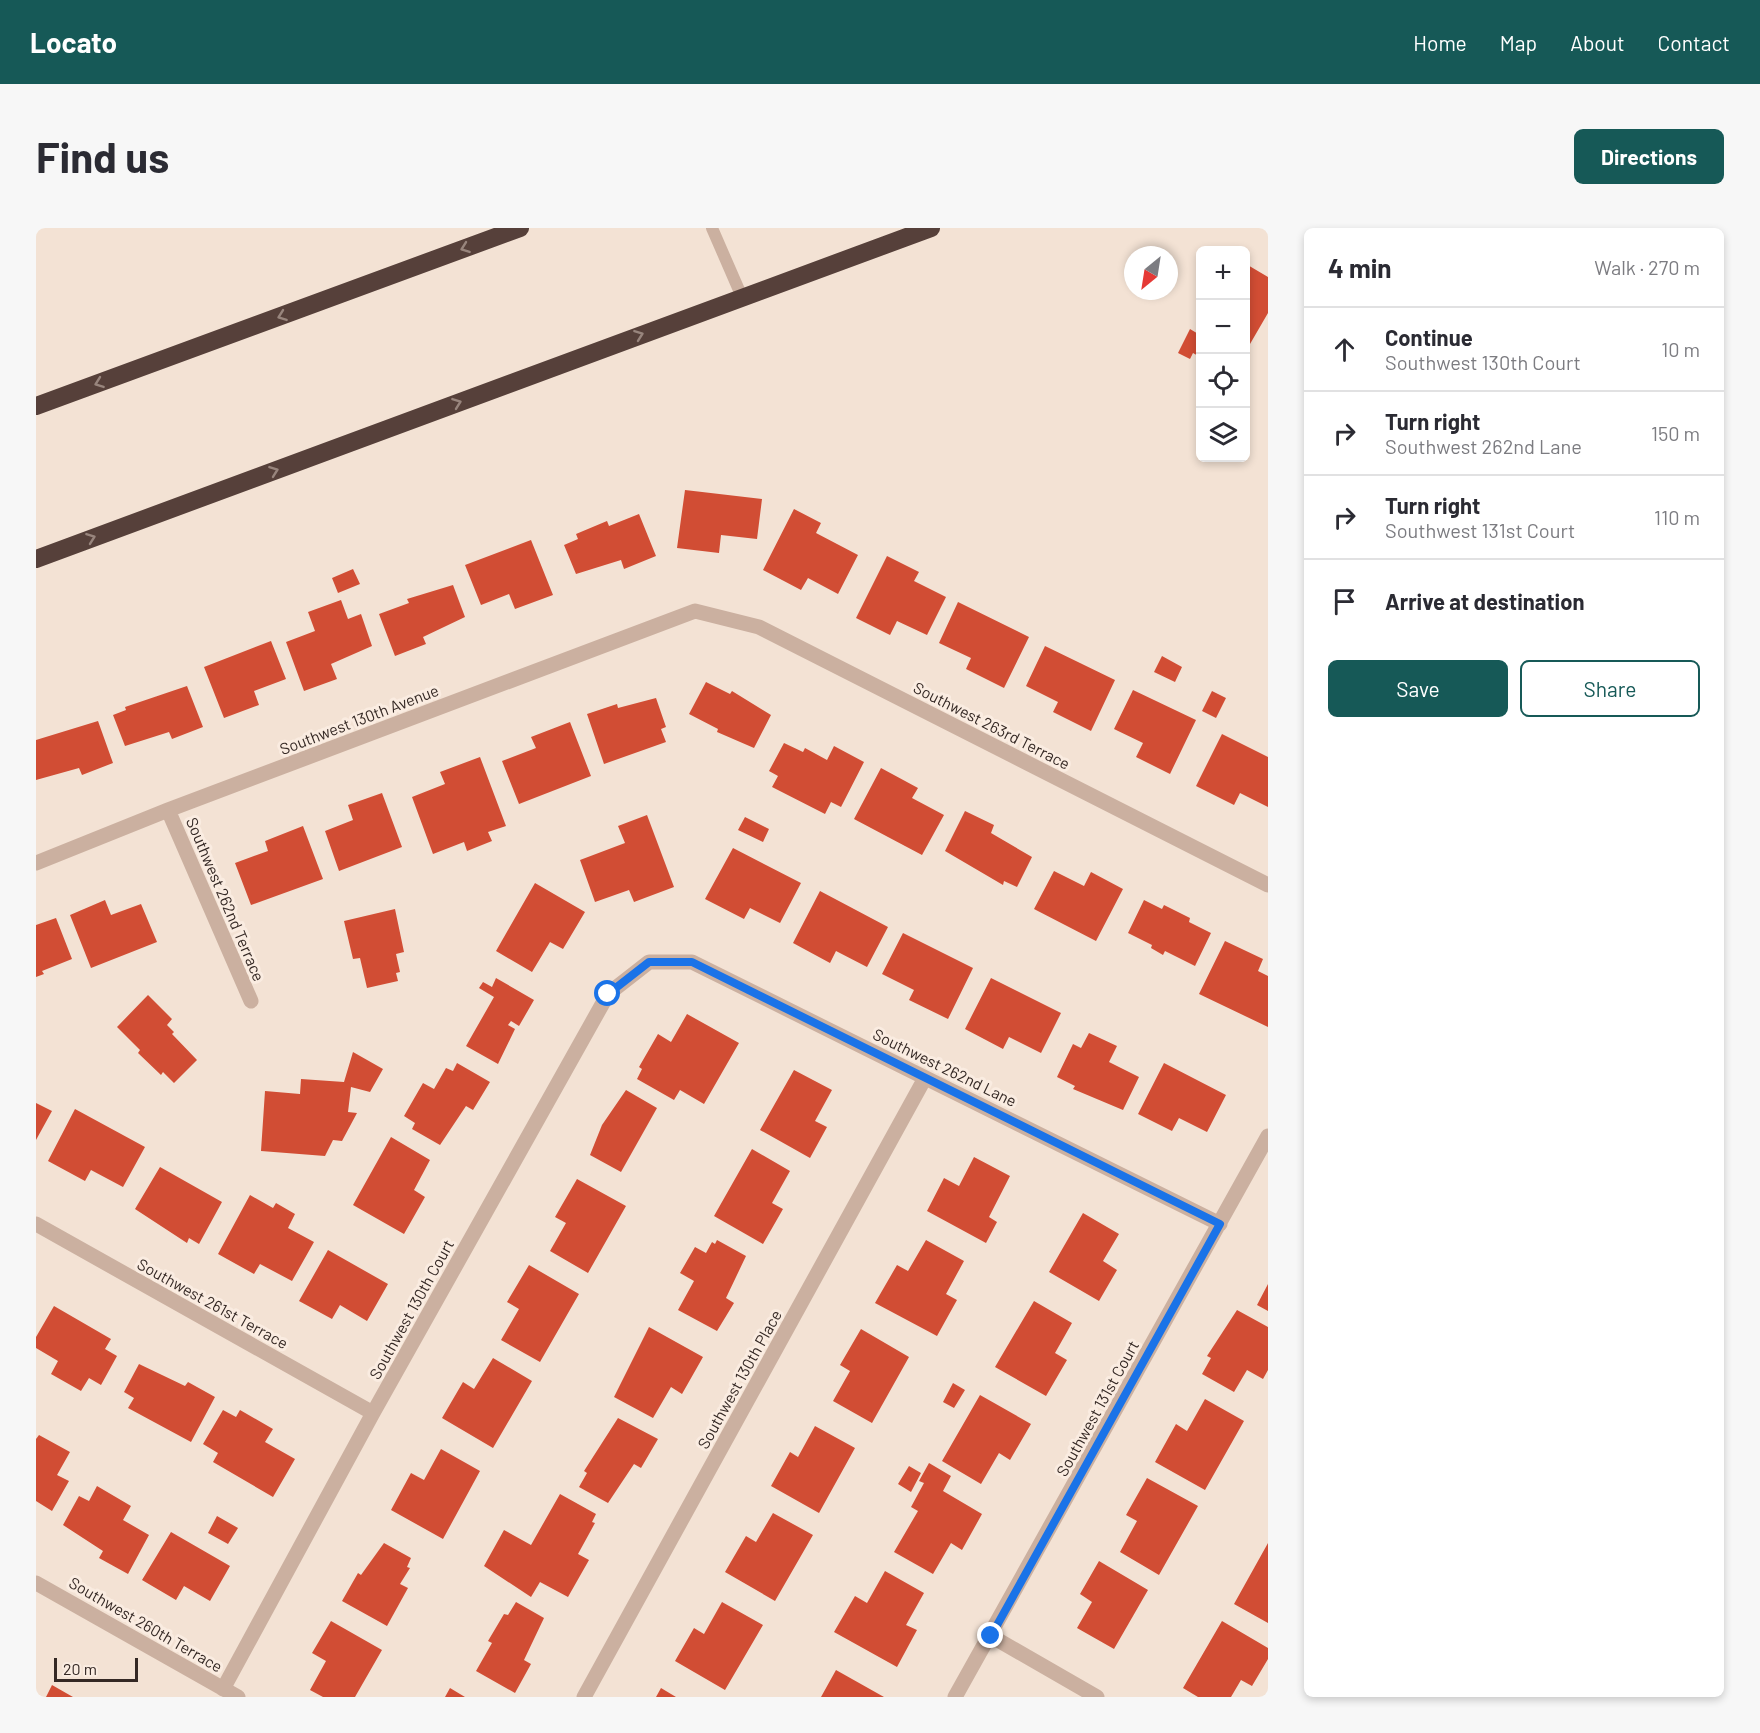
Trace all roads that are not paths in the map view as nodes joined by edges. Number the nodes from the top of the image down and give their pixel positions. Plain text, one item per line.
1 (520, 228) edge
2 (712, 228) edge
3 (932, 228) edge
4 (742, 297) junction
5 (36, 406) edge
6 (36, 559) edge
7 (695, 611) joint
8 (168, 810) junction
9 (36, 863) edge
10 (1268, 885) edge
11 (649, 962) joint
12 (251, 1001) dead end
13 (925, 1078) junction
14 (1268, 1136) edge
15 (36, 1224) edge
16 (1220, 1224) junction
17 (373, 1413) junction
18 (36, 1582) edge
19 (991, 1636) junction
20 (224, 1689) junction
21 (238, 1697) edge
22 (584, 1697) edge
23 (955, 1697) edge
24 (1097, 1697) edge

1 -> 5 highway
2 - 4 lane
3 - 4 highway
6 -> 4 highway
7 - 8 street, Southwest 130th Avenue
7 - 10 street, Southwest 263rd Terrace
8 - 9 street, Southwest 130th Avenue
8 - 12 street, Southwest 262nd Terrace
11 - 13 street, Southwest 262nd Lane
11 - 17 street, Southwest 130th Court
13 - 16 street, Southwest 262nd Lane
13 - 22 street, Southwest 130th Place
14 - 16 street, Southwest 131st Court
15 - 17 street, Southwest 261st Terrace
16 - 19 street, Southwest 131st Court
17 - 20 street, Southwest 130th Court
18 - 20 street, Southwest 260th Terrace
19 - 23 street, Southwest 131st Court
19 - 24 street
20 - 21 street, Southwest 260th Terrace

